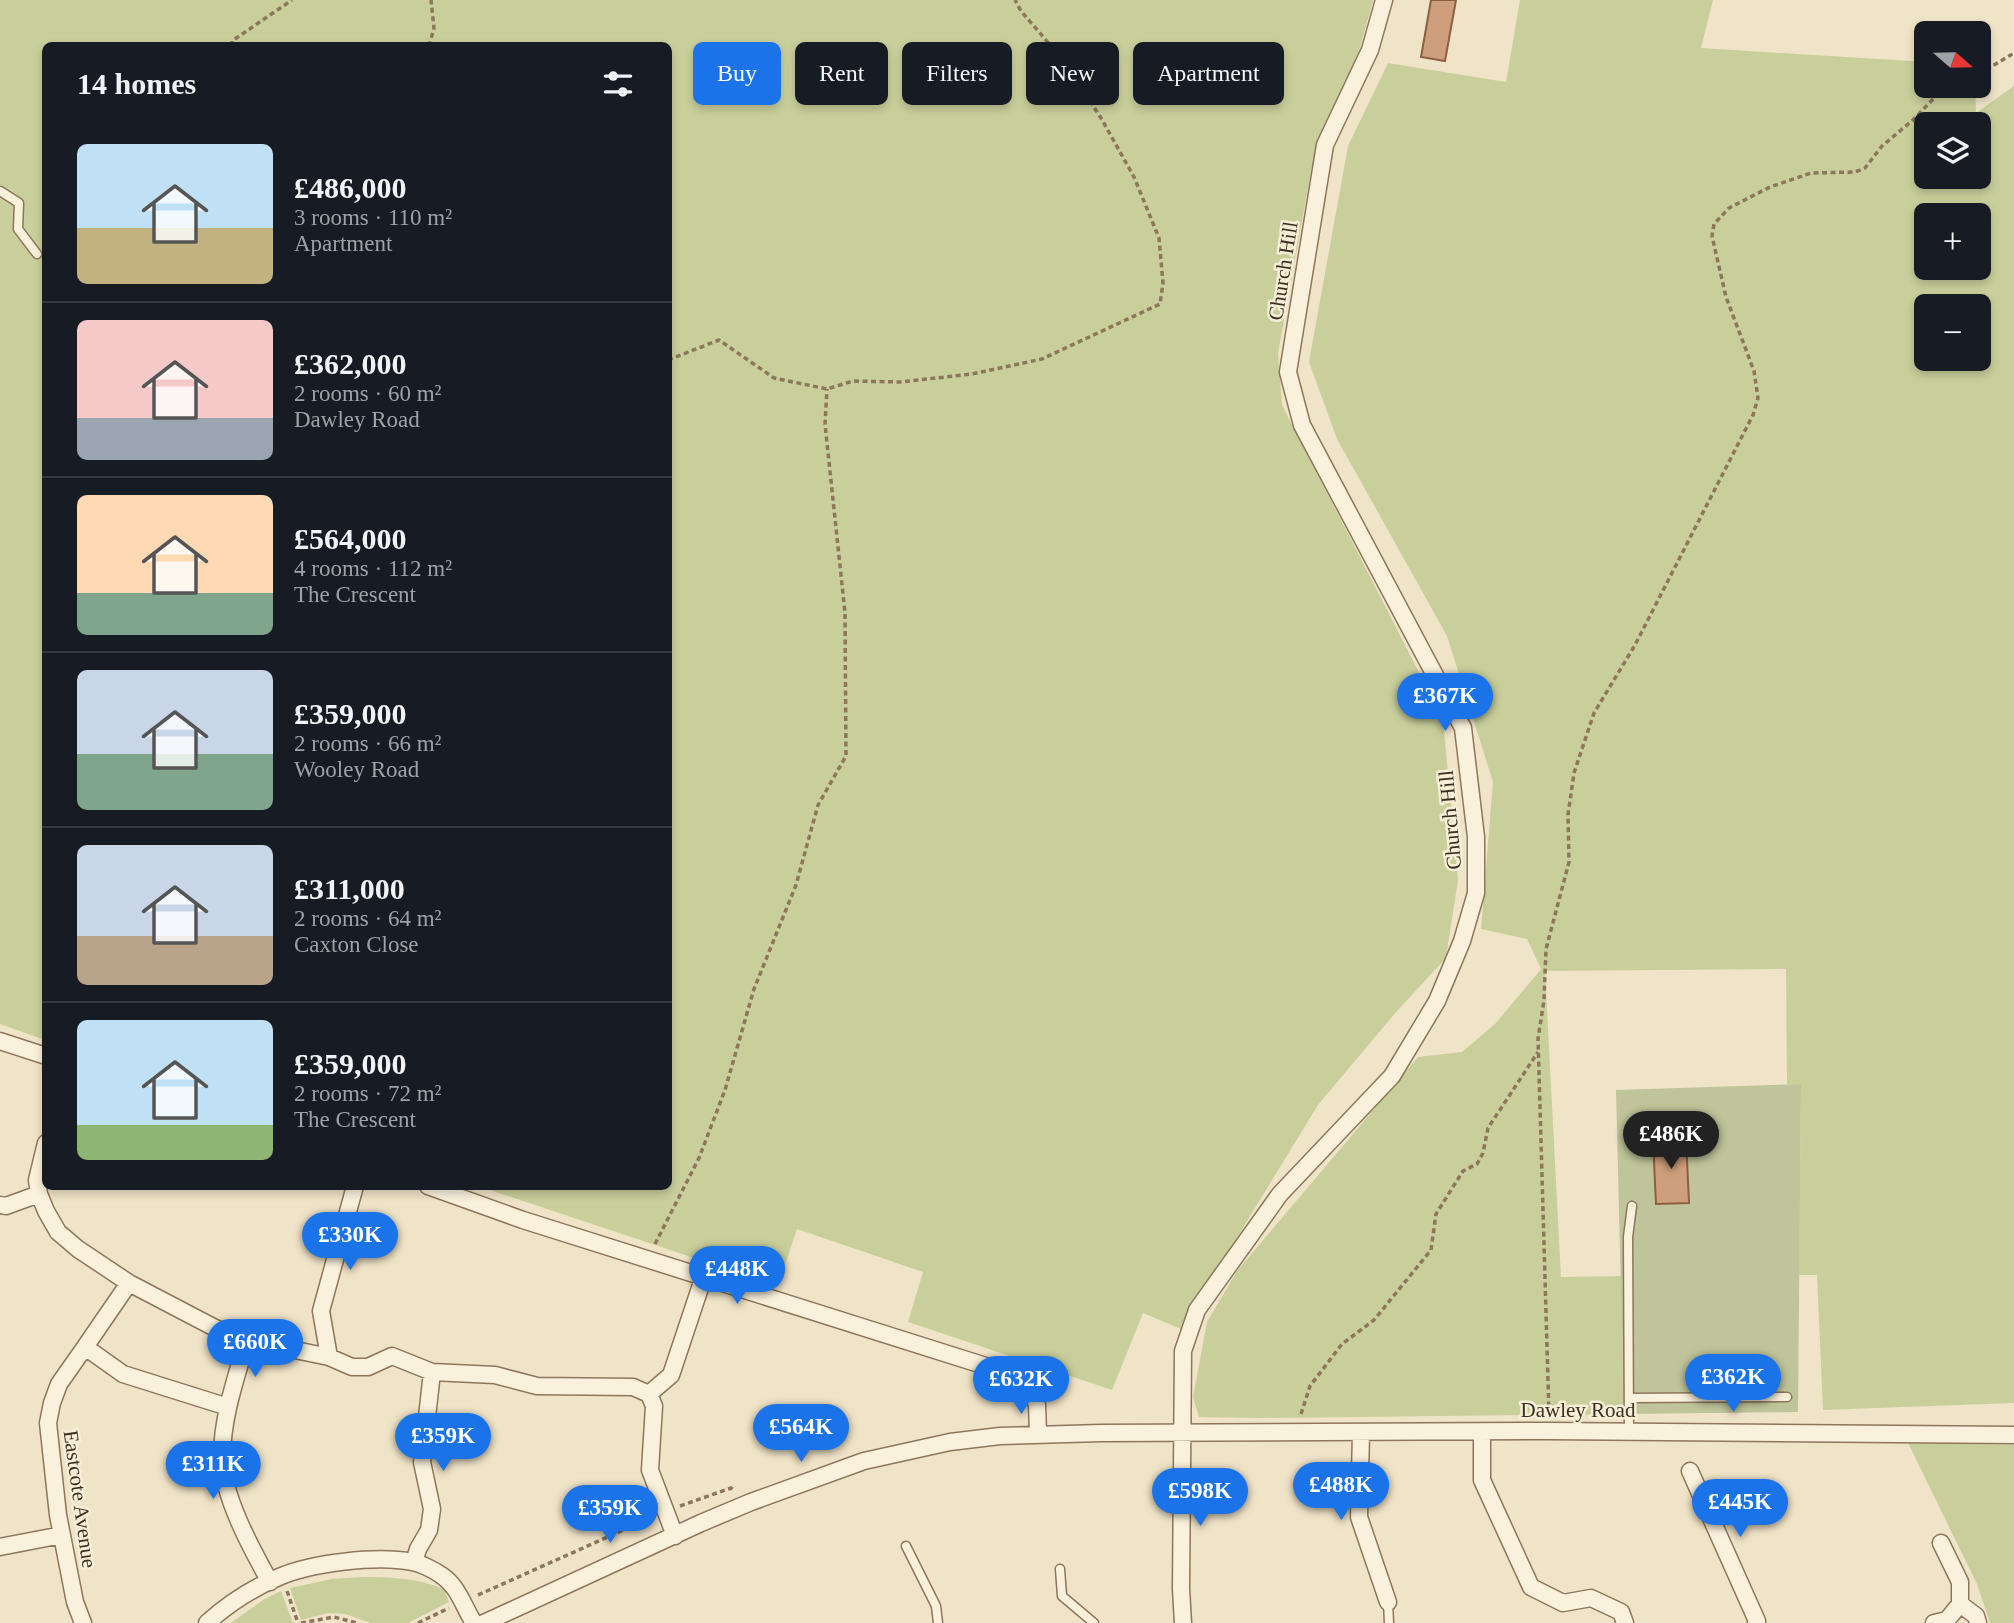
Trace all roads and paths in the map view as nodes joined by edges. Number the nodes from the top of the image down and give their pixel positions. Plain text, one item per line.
1 (292, 0) edge
2 (431, 0) edge
3 (1016, 0) edge
4 (1384, 0) edge
5 (232, 42) edge
6 (430, 42) edge
7 (2014, 53) edge
8 (1992, 66) edge
9 (1934, 98) edge
10 (0, 191) edge
11 (37, 254) dead end
12 (672, 358) edge
13 (827, 389) junction
14 (0, 1041) edge
15 (1538, 1052) junction
16 (42, 1055) edge
17 (42, 1159) edge
18 (354, 1190) edge
19 (440, 1190) edge
20 (39, 1194) junction
21 (0, 1205) edge
22 (1632, 1206) dead end
23 (647, 1258) junction
24 (704, 1276) junction
25 (129, 1283) junction
26 (247, 1340) junction
27 (85, 1347) junction
28 (328, 1357) junction
29 (432, 1372) junction
30 (649, 1394) junction
31 (1629, 1398) junction
32 (1787, 1398) dead end
33 (228, 1407) junction
34 (1549, 1431) junction
35 (1629, 1431) junction
36 (1482, 1432) junction
37 (1184, 1433) junction
38 (1294, 1433) junction
39 (1361, 1433) junction
40 (1038, 1434) junction
41 (2014, 1435) edge
42 (1690, 1471) dead end
43 (751, 1502) junction
44 (665, 1511) junction
45 (62, 1535) junction
46 (675, 1536) junction
47 (1941, 1543) dead end
48 (906, 1546) dead end
49 (0, 1547) edge
50 (414, 1562) junction
51 (1060, 1569) dead end
52 (270, 1582) junction
53 (286, 1590) dead end
54 (463, 1602) junction
55 (1388, 1602) joint
56 (1960, 1604) junction
57 (425, 1621) edge
58 (1760, 1622) edge
59 (83, 1623) edge
60 (207, 1623) edge
61 (299, 1623) edge
62 (357, 1623) edge
63 (418, 1623) edge
64 (474, 1623) edge
65 (484, 1623) edge
66 (939, 1623) edge
67 (1094, 1623) edge
68 (1183, 1623) edge
69 (1389, 1623) edge
70 (1625, 1623) edge
71 (1934, 1623) edge
72 (1978, 1623) edge

1 - 5 path
2 - 6 path
3 - 13 path
4 - 37 street, Church Hill
7 - 8 path
9 - 15 path
10 - 11 lane
12 - 13 path
13 - 23 path
14 - 16 street
15 - 34 path
15 - 38 path
17 - 20 street
18 - 28 street
19 - 23 street
20 - 21 street
20 - 25 street
22 - 31 lane
23 - 24 street
24 - 30 street
24 - 40 street
25 - 26 street
25 - 27 street, Eastcote Avenue
26 - 28 street
26 - 33 street
27 - 33 street
27 - 45 street, Eastcote Avenue
28 - 29 street
29 - 30 street
29 - 50 street
30 - 44 street
31 - 32 lane
31 - 35 lane
33 - 52 street
34 - 35 street, Dawley Road
34 - 36 street, Dawley Road
35 - 41 street, Dawley Road
36 - 39 street, Dawley Road
36 - 70 street
37 - 38 street, Dawley Road
37 - 40 street, Dawley Road
37 - 68 street, Church Hill
38 - 39 street, Dawley Road
39 - 55 street
40 - 43 street, Dawley Road
42 - 58 street
43 - 44 path
43 - 46 street, Dawley Road
44 - 46 street
44 - 54 path
45 - 49 street
45 - 59 street, Eastcote Avenue
46 - 65 street, Dawley Road
47 - 56 street
48 - 66 lane
50 - 52 street
50 - 54 street
51 - 67 lane
52 - 60 street
53 - 61 path
54 - 57 path
54 - 64 street
55 - 69 lane
56 - 71 street
56 - 72 street
57 - 63 path
61 - 62 path

